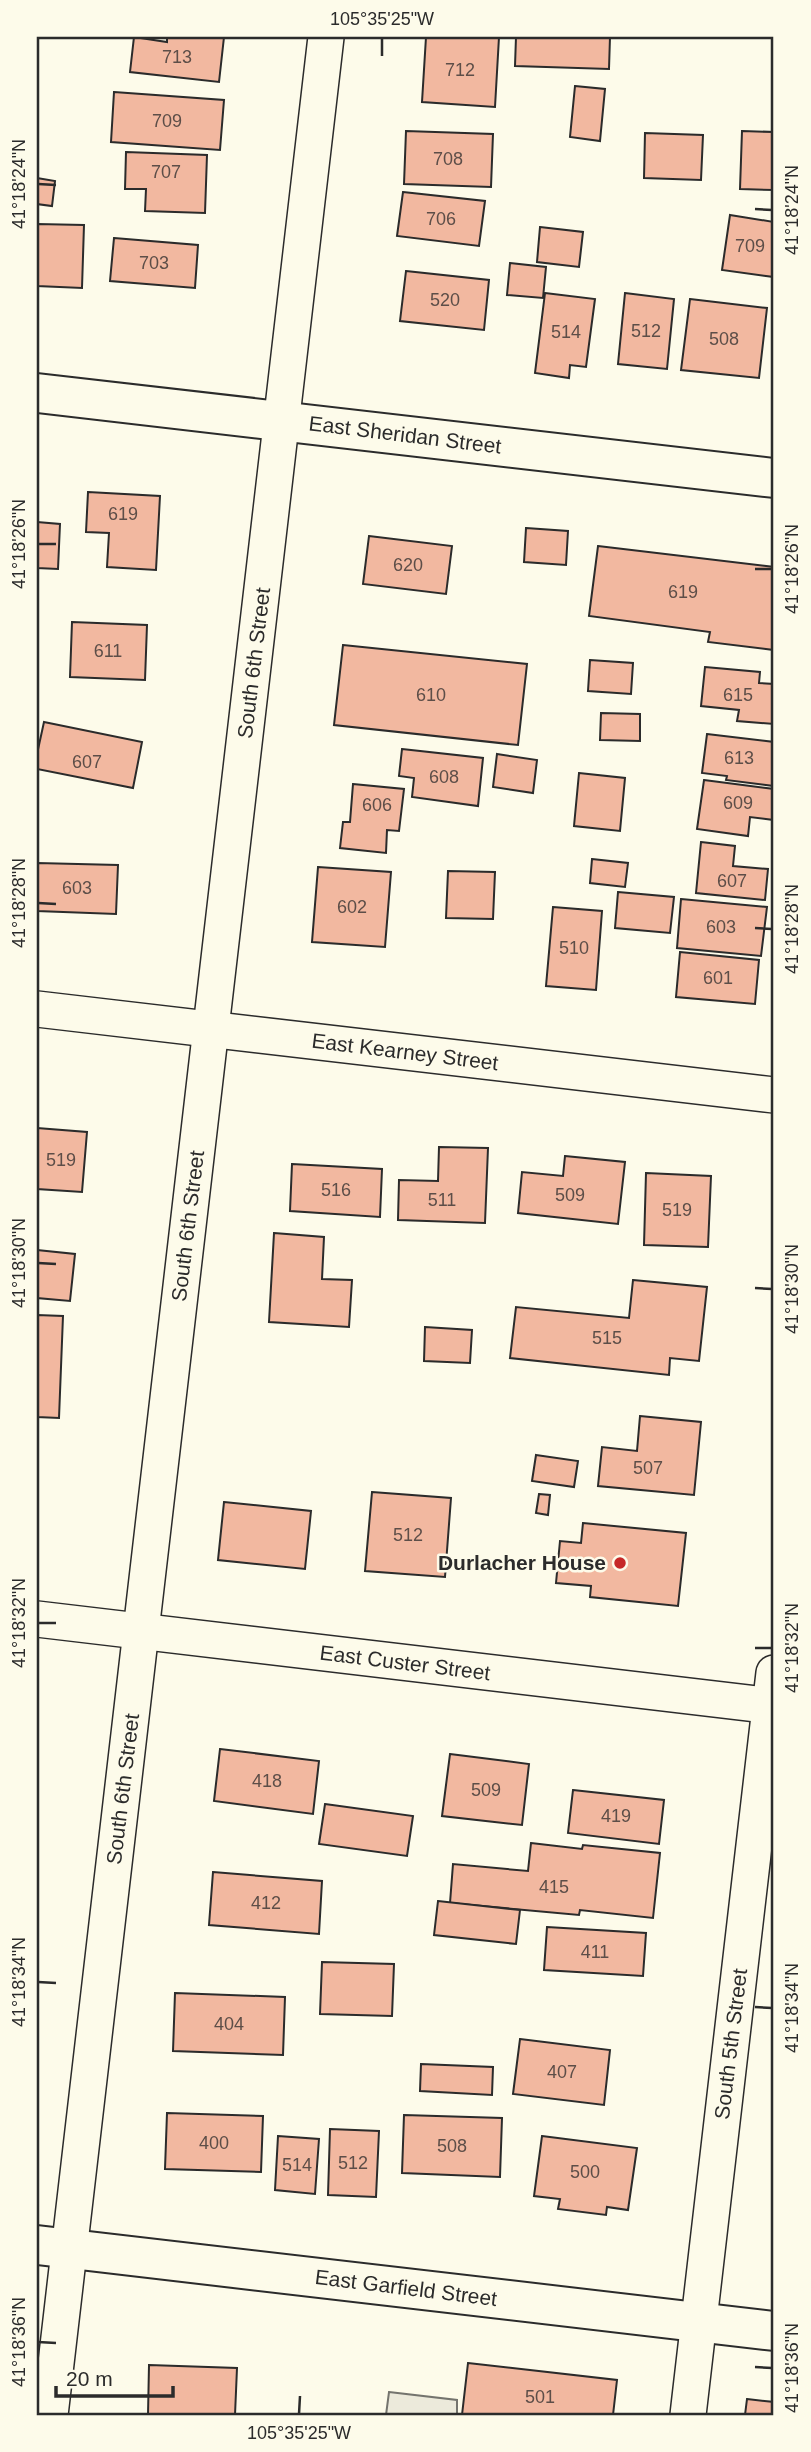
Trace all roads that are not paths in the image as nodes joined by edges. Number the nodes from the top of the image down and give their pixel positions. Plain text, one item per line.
1 (326, 37) edge
2 (37, 393) edge
3 (282, 421) junction
4 (774, 478) edge
5 (37, 1009) edge
6 (211, 1029) junction
7 (774, 1095) edge
8 (37, 1619) edge
9 (141, 1632) junction
10 (773, 1695) edge
11 (53, 2247) edge
12 (699, 2322) junction
13 (774, 2331) edge
14 (50, 2415) edge
15 (688, 2415) edge

1 - 3 street, South 6th Street
2 - 3 street, East Sheridan Street
3 - 4 street, East Sheridan Street
3 - 6 street, South 6th Street
5 - 6 street, East Kearney Street
6 - 7 street, East Kearney Street
6 - 9 street, South 6th Street
8 - 9 street, East Custer Street
9 - 10 street, East Custer Street
9 - 11 street, South 6th Street
10 - 12 street, South 5th Street
11 - 12 street, East Garfield Street
11 - 14 street, South 6th Street
12 - 13 street, East Garfield Street
12 - 15 street, South 5th Street

